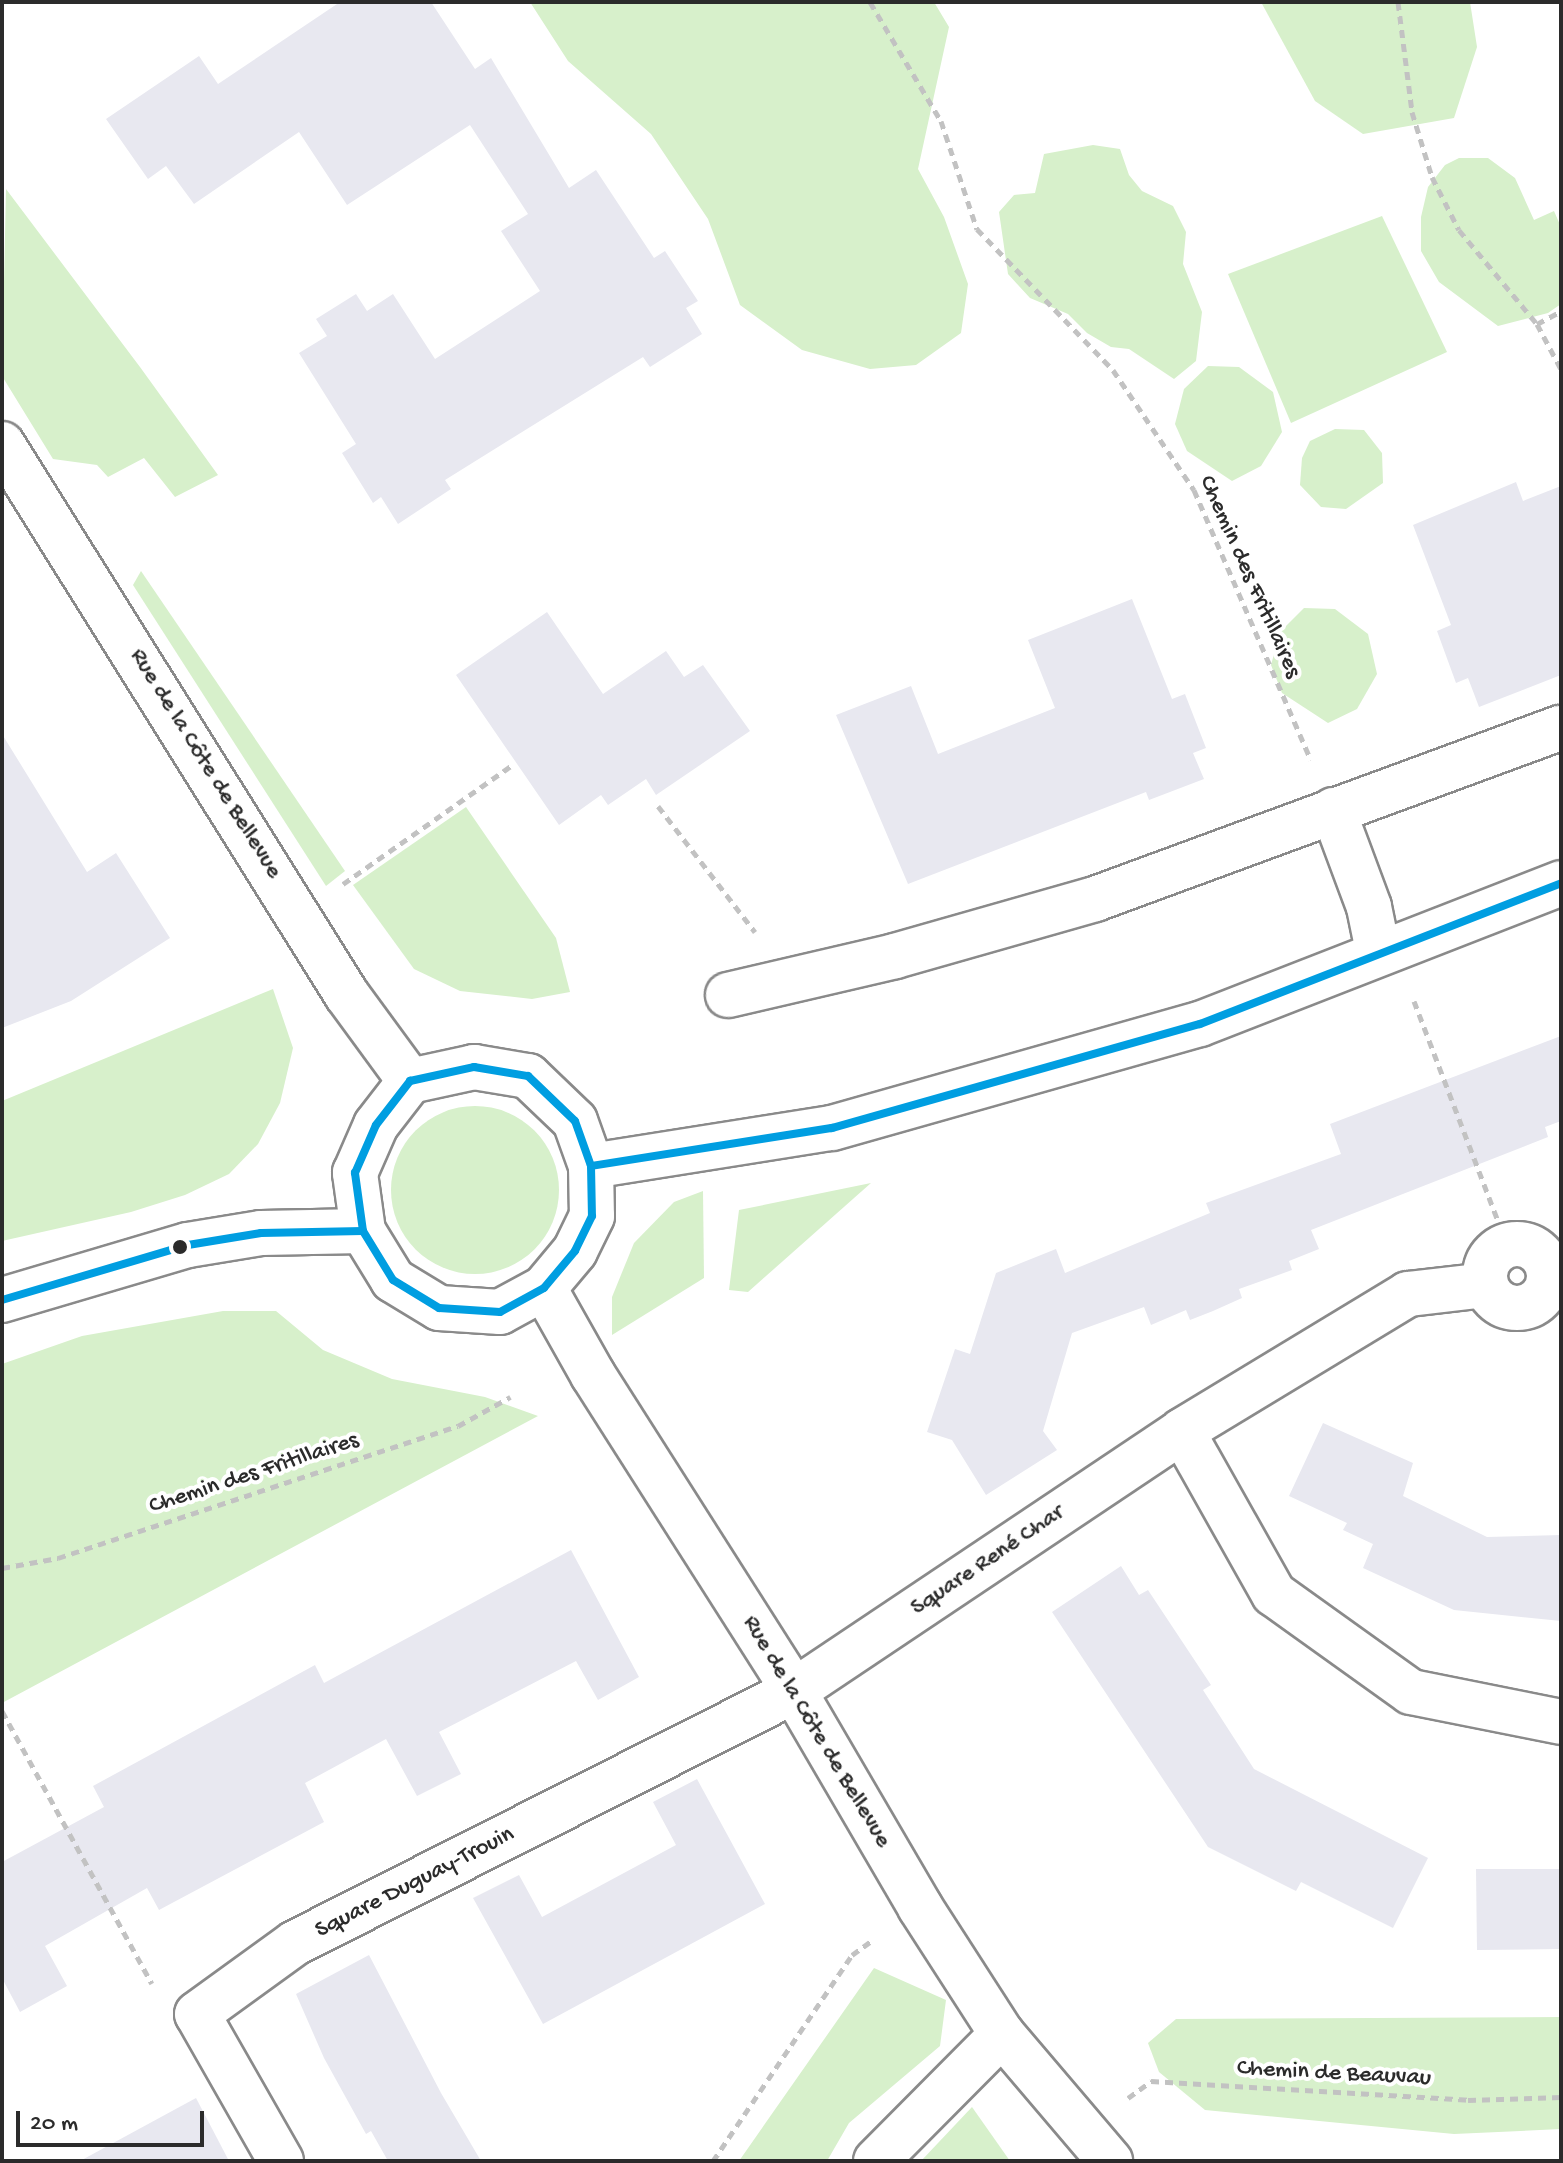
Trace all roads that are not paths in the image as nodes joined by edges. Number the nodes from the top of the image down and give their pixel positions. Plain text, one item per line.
1 (2, 444) edge
2 (1561, 728) edge
3 (1333, 810) junction
4 (1561, 883) edge
5 (1378, 951) junction
6 (728, 995) dead end
7 (410, 1081) junction
8 (591, 1166) junction
9 (363, 1231) junction
10 (1536, 1248) edge
11 (1486, 1285) junction
12 (544, 1288) junction
13 (2, 1300) edge
14 (1182, 1431) junction
15 (794, 1691) junction
16 (1561, 1722) edge
17 (1002, 2034) junction
18 (281, 2161) edge
19 (876, 2161) edge
20 (1110, 2161) edge

1 - 7 street, Rue de la Côte de Bellevue
2 - 3 street
3 - 5 street
3 - 6 street
4 - 5 street
5 - 8 street
7 - 8 street
7 - 9 street
8 - 12 street
9 - 12 street
9 - 13 street
10 - 11 street
10 - 11 street
11 - 14 street, Square René Char
12 - 15 street, Rue de la Côte de Bellevue
14 - 15 street, Square René Char
14 - 16 street
15 - 17 street, Rue de la Côte de Bellevue
15 - 18 street, Square Duguay-Trouin
17 - 19 street
17 - 20 street, Rue de la Côte de Bellevue

